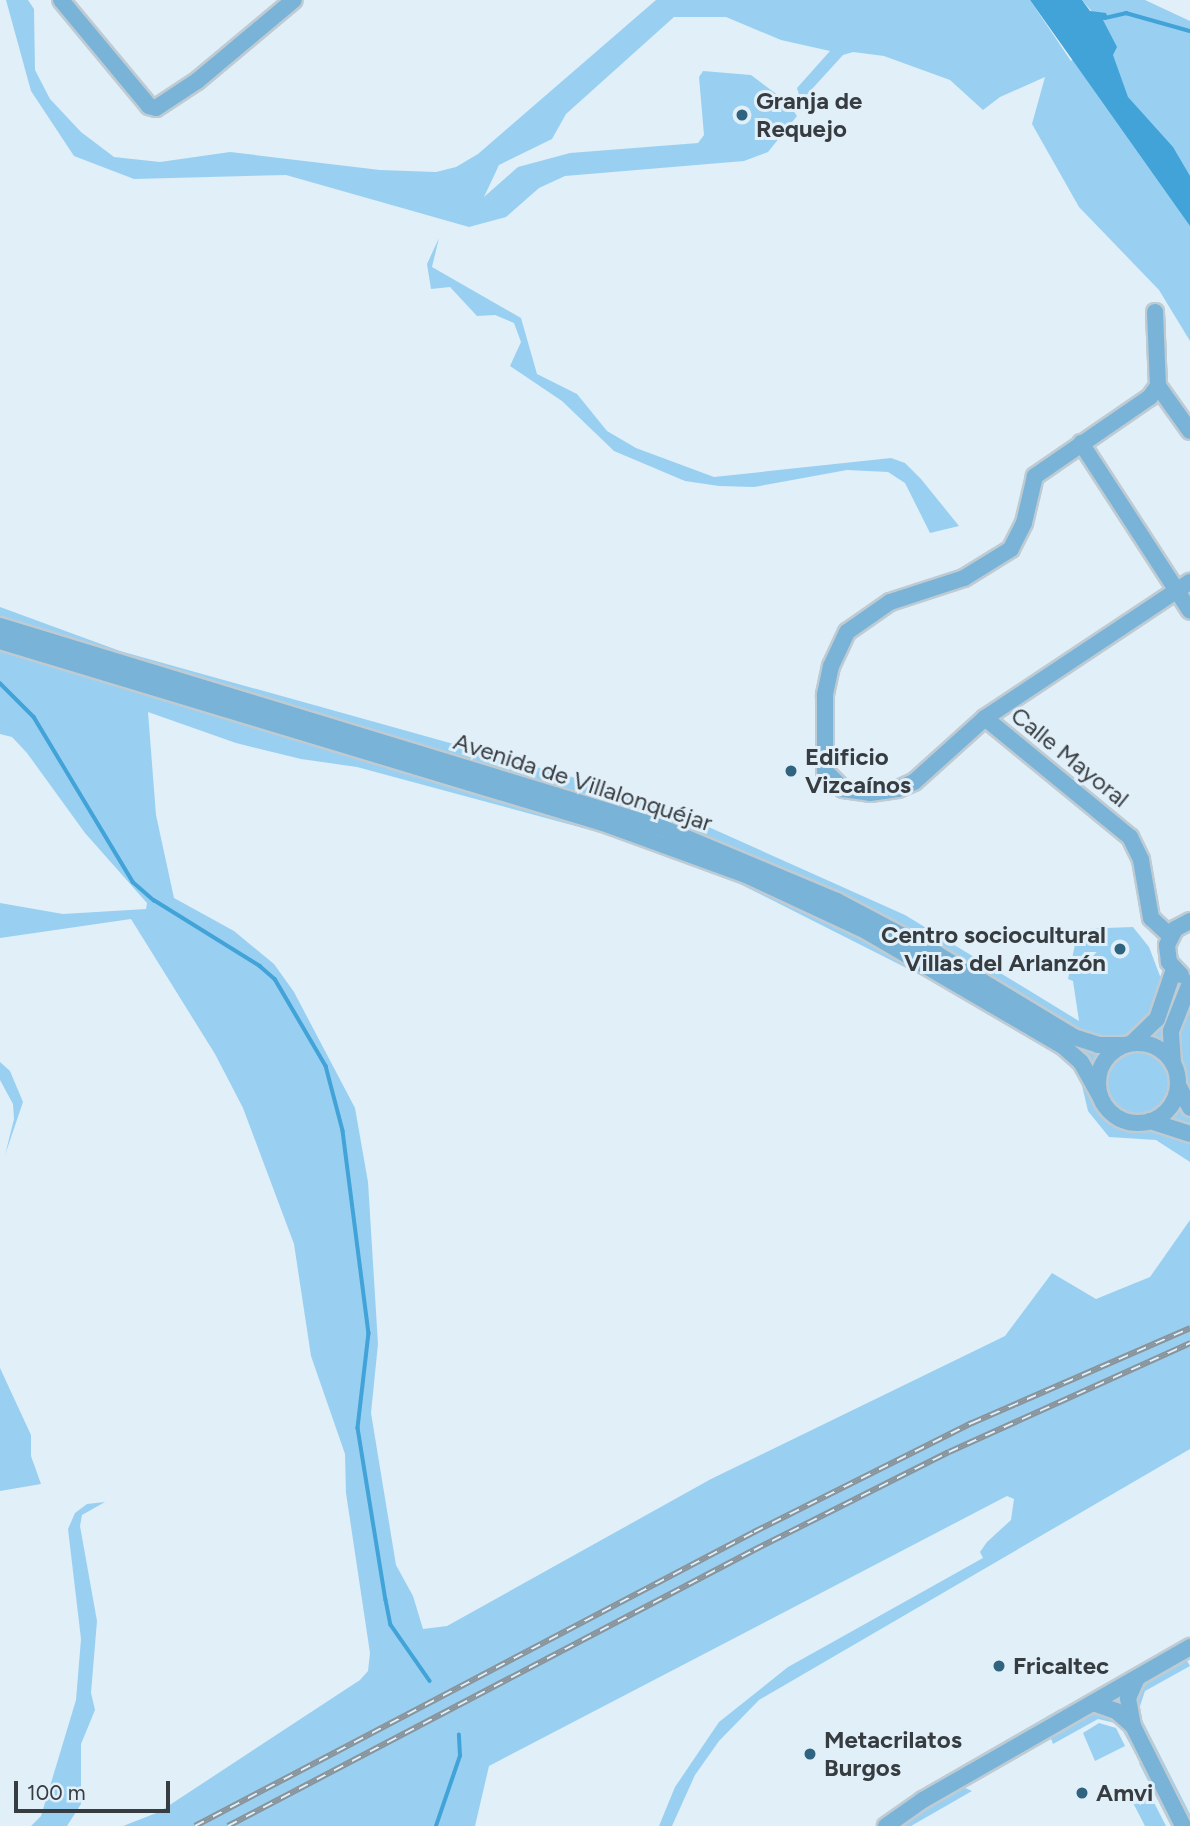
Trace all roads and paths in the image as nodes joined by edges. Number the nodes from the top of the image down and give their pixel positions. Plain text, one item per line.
1 (61, 0) edge
2 (294, 0) edge
3 (1155, 312) dead end
4 (1158, 386) junction
5 (1190, 431) edge
6 (1081, 443) junction
7 (1183, 587) edge
8 (1190, 611) edge
9 (0, 625) edge
10 (0, 641) edge
11 (985, 718) junction
12 (1190, 921) edge
13 (1170, 936) junction
14 (1174, 969) junction
15 (1190, 981) edge
16 (1129, 1044) junction
17 (1173, 1063) junction
18 (1178, 1084) junction
19 (1099, 1095) junction
20 (1190, 1108) edge
21 (1150, 1121) junction
22 (1190, 1134) edge
23 (1190, 1647) edge
24 (1136, 1678) junction
25 (1093, 1703) junction
26 (1133, 1726) junction
27 (886, 1826) edge
28 (1183, 1826) edge

1 - 2 street
3 - 4 street
4 - 5 street
4 - 6 street, Calle Mayoral
6 - 7 street
6 - 11 street, Calle Mayoral
7 - 8 street
7 - 11 street
9 - 16 street, Avenida de Villalonquéjar
10 - 19 street, Avenida de Villalonquéjar
11 - 13 street, Calle Mayoral
12 - 13 street
13 - 14 street
14 - 15 street
14 - 16 street
15 - 17 street
16 - 17 street
16 - 19 street
17 - 18 street
18 - 20 street
18 - 21 street
19 - 21 street
21 - 22 street
23 - 24 street
24 - 25 street
24 - 26 street
25 - 26 street
25 - 27 street
26 - 28 street

